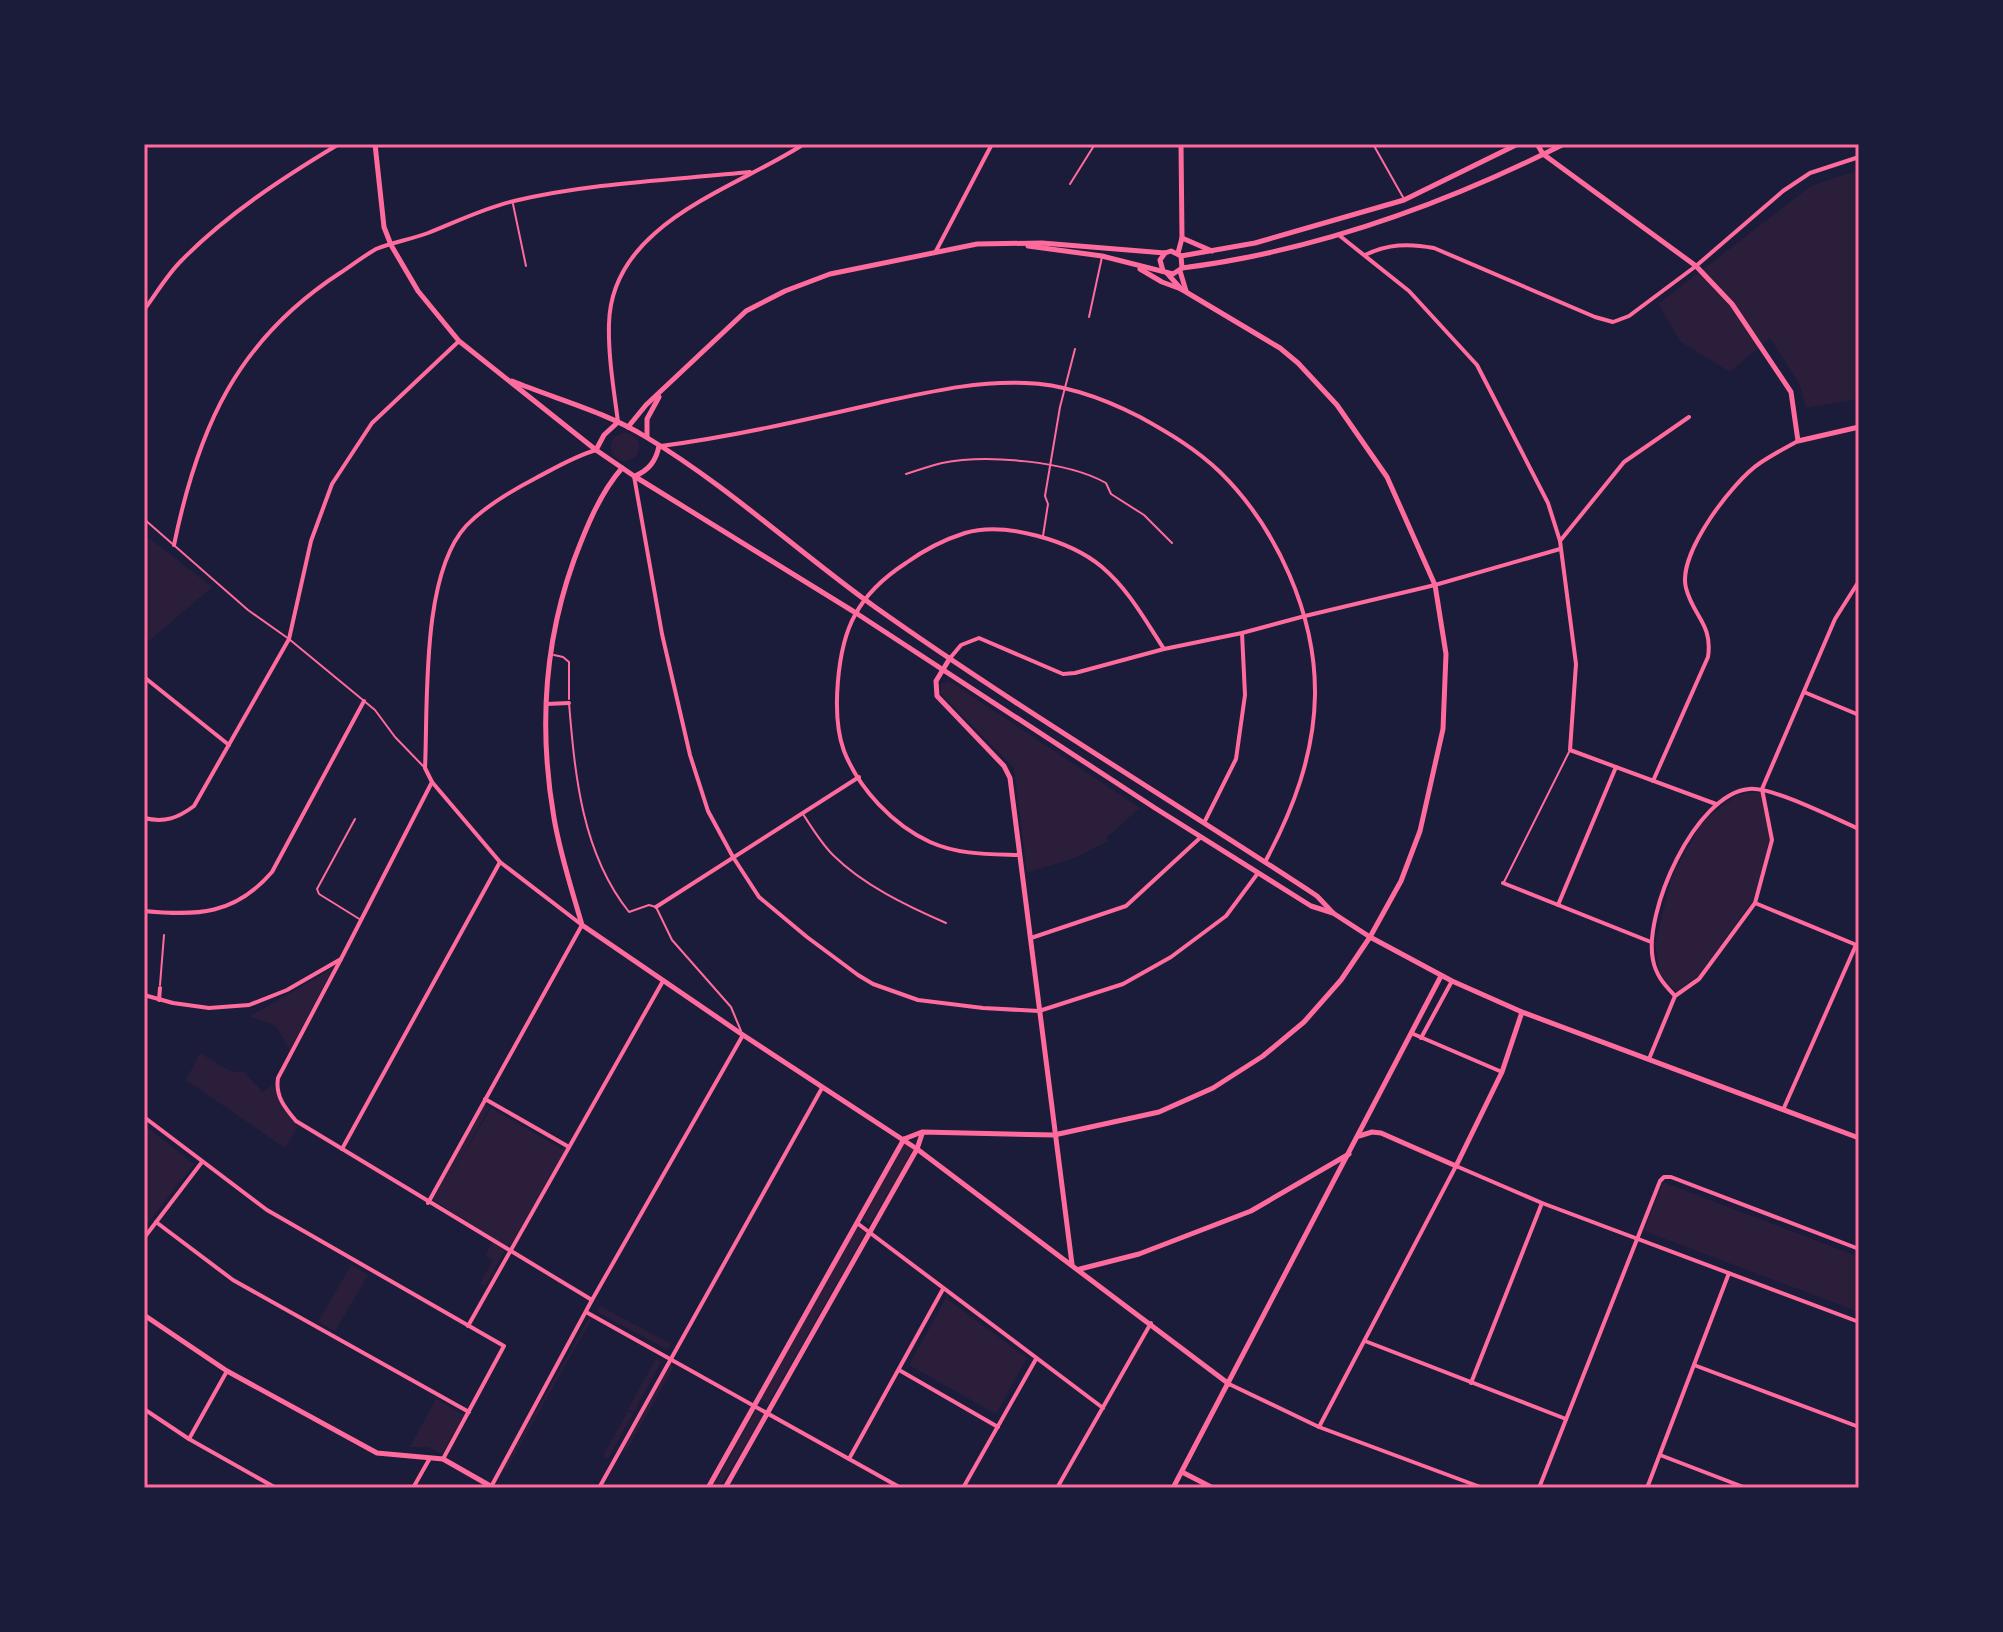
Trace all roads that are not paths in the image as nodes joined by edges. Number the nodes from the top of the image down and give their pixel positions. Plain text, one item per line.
1 (339, 144) edge
2 (375, 144) edge
3 (804, 144) edge
4 (992, 144) edge
5 (1095, 144) edge
6 (1181, 144) edge
7 (1373, 144) edge
8 (1518, 144) edge
9 (1537, 144) edge
10 (1564, 144) edge
11 (1543, 154) junction
12 (1859, 157) edge
13 (750, 172) junction
14 (1070, 184) dead end
15 (1404, 200) junction
16 (513, 201) junction
17 (1340, 236) junction
18 (1182, 238) junction
19 (1012, 244) junction
20 (391, 245) junction
21 (936, 251) junction
22 (1213, 251) junction
23 (1165, 253) junction
24 (1180, 254) junction
25 (1102, 256) junction
26 (1364, 256) junction
27 (526, 266) dead end
28 (1135, 266) junction
29 (1696, 266) junction
30 (1181, 270) junction
31 (1165, 272) junction
32 (1184, 290) junction
33 (144, 310) edge
34 (1089, 317) dead end
35 (459, 341) junction
36 (1075, 349) dead end
37 (512, 381) junction
38 (1065, 389) junction
39 (661, 393) junction
40 (1689, 417) dead end
41 (618, 423) junction
42 (628, 427) junction
43 (1859, 427) edge
44 (647, 437) junction
45 (1798, 441) junction
46 (659, 446) junction
47 (596, 450) junction
48 (1051, 466) junction
49 (622, 468) junction
50 (906, 474) dead end
51 (634, 476) junction
52 (144, 519) edge
53 (1043, 537) junction
54 (1560, 541) junction
55 (1172, 543) dead end
56 (174, 545) junction
57 (1560, 549) junction
58 (1859, 581) edge
59 (1435, 585) junction
60 (865, 599) junction
61 (856, 613) junction
62 (1305, 616) junction
63 (1242, 633) junction
64 (289, 639) junction
65 (1164, 649) junction
66 (550, 655) junction
67 (951, 657) junction
68 (943, 670) junction
69 (144, 677) edge
70 (1804, 692) junction
71 (364, 701) junction
72 (569, 701) junction
73 (546, 704) junction
74 (1859, 715) edge
75 (229, 745) junction
76 (1570, 750) junction
77 (1616, 767) junction
78 (425, 768) junction
79 (859, 777) junction
80 (1653, 781) junction
81 (432, 782) junction
82 (1762, 789) junction
83 (1716, 804) junction
84 (802, 813) junction
85 (146, 817) edge
86 (355, 819) dead end
87 (1204, 823) junction
88 (1211, 828) junction
89 (1859, 829) edge
90 (1201, 837) junction
91 (1020, 855) junction
92 (733, 857) junction
93 (500, 862) junction
94 (1265, 862) junction
95 (1258, 873) junction
96 (1503, 883) joint
97 (1755, 903) junction
98 (1558, 905) junction
99 (656, 907) junction
100 (144, 911) edge
101 (1333, 913) junction
102 (362, 920) junction
103 (946, 923) dead end
104 (582, 925) junction
105 (164, 935) dead end
106 (1370, 937) junction
107 (1030, 938) junction
108 (1651, 942) junction
109 (1858, 945) edge
110 (341, 959) junction
111 (1441, 976) junction
112 (663, 981) junction
113 (1452, 981) junction
114 (160, 988) joint
115 (144, 995) edge
116 (1675, 996) junction
117 (159, 1000) junction
118 (1039, 1011) junction
119 (1522, 1012) junction
120 (1411, 1033) junction
121 (743, 1035) junction
122 (1421, 1038) junction
123 (1649, 1059) junction
124 (1502, 1072) junction
125 (823, 1085) junction
126 (485, 1099) junction
127 (1783, 1110) junction
128 (1369, 1116) junction
129 (144, 1117) edge
130 (922, 1132) junction
131 (1381, 1133) junction
132 (1054, 1135) junction
133 (1358, 1137) junction
134 (1859, 1138) edge
135 (904, 1139) junction
136 (569, 1147) junction
137 (342, 1149) junction
138 (917, 1149) junction
139 (1350, 1154) junction
140 (202, 1162) junction
141 (1456, 1166) junction
142 (428, 1203) junction
143 (1542, 1203) junction
144 (156, 1222) junction
145 (857, 1223) junction
146 (870, 1232) junction
147 (144, 1238) edge
148 (1637, 1238) junction
149 (1859, 1249) edge
150 (510, 1250) junction
151 (1072, 1264) junction
152 (1079, 1269) junction
153 (1729, 1273) junction
154 (943, 1289) junction
155 (592, 1300) junction
156 (586, 1312) junction
157 (144, 1315) edge
158 (1859, 1322) edge
159 (1151, 1323) junction
160 (468, 1326) junction
161 (1365, 1341) junction
162 (671, 1359) junction
163 (1036, 1359) junction
164 (1694, 1365) junction
165 (898, 1370) junction
166 (227, 1371) junction
167 (1229, 1384) junction
168 (1471, 1384) junction
169 (754, 1405) junction
170 (1103, 1408) junction
171 (144, 1409) edge
172 (469, 1412) junction
173 (767, 1412) junction
174 (1566, 1419) junction
175 (998, 1427) junction
176 (1319, 1427) junction
177 (1859, 1427) edge
178 (189, 1439) junction
179 (1660, 1455) junction
180 (430, 1458) junction
181 (443, 1459) junction
182 (849, 1459) junction
183 (1182, 1472) junction
184 (276, 1488) edge
185 (413, 1488) edge
186 (492, 1488) edge
187 (599, 1488) edge
188 (708, 1488) edge
189 (725, 1488) edge
190 (901, 1488) edge
191 (963, 1488) edge
192 (1057, 1488) edge
193 (1173, 1488) edge
194 (1213, 1488) edge
195 (1483, 1488) edge
196 (1539, 1488) edge
197 (1647, 1488) edge
198 (1746, 1488) edge

1 - 33 street
2 - 20 main road
3 - 13 street
4 - 21 street
5 - 14 lane
6 - 18 main road
7 - 15 lane
8 - 15 main road
9 - 11 main road
10 - 11 main road
11 - 17 main road
11 - 29 main road
12 - 29 street
13 - 16 street
13 - 41 street
15 - 22 main road
16 - 20 street
16 - 27 lane
17 - 26 street
17 - 30 main road
18 - 22 main road
18 - 24 main road
19 - 21 main road
19 - 23 main road
19 - 25 main road
20 - 35 main road
20 - 56 street
21 - 39 main road
22 - 24 main road
23 - 24 main road
23 - 31 main road
24 - 30 main road
25 - 28 main road
25 - 34 lane
26 - 29 street
26 - 54 street
28 - 31 main road
28 - 32 main road
29 - 45 main road
30 - 31 main road
30 - 32 main road
31 - 32 main road
32 - 59 main road
35 - 37 main road
35 - 64 street
36 - 38 lane
37 - 41 main road
37 - 47 main road
38 - 46 street
38 - 48 lane
38 - 62 street
39 - 42 main road
39 - 44 main road
40 - 54 street
41 - 42 main road
41 - 47 main road
42 - 44 main road
43 - 45 main road
44 - 46 main road
45 - 80 street
46 - 51 main road
46 - 60 main road
47 - 49 main road
47 - 78 street
48 - 50 lane
48 - 53 lane
48 - 55 lane
49 - 51 main road
49 - 66 main road
51 - 61 main road
51 - 92 street
52 - 56 lane
53 - 60 street
53 - 65 street
54 - 57 street
56 - 64 lane
57 - 59 street
57 - 76 street
58 - 70 street
59 - 62 street
59 - 106 main road
60 - 61 street
60 - 67 main road
61 - 68 main road
61 - 79 street
62 - 63 street
62 - 94 street
63 - 65 street
63 - 87 street
64 - 71 lane
64 - 75 street
65 - 67 street
66 - 72 lane
66 - 73 main road
67 - 68 main road
67 - 87 main road
68 - 90 main road
68 - 91 main road
69 - 75 street
70 - 74 street
70 - 82 street
71 - 78 lane
71 - 100 street
72 - 73 street
72 - 99 lane
73 - 104 main road
75 - 85 street
76 - 77 street
76 - 96 lane
77 - 80 street
77 - 98 street
78 - 81 street
79 - 84 street
79 - 91 street
80 - 83 street
81 - 93 street
81 - 102 street
82 - 83 street
82 - 89 street
82 - 97 street
83 - 108 street
84 - 92 street
84 - 103 lane
86 - 102 lane
87 - 88 main road
88 - 90 main road
88 - 94 main road
90 - 95 main road
90 - 107 street
91 - 107 main road
92 - 99 street
92 - 118 street
93 - 104 street
93 - 137 street
94 - 101 main road
95 - 101 main road
95 - 118 street
96 - 98 street
97 - 109 street
97 - 116 street
98 - 108 street
99 - 121 lane
101 - 106 main road
102 - 110 street
104 - 112 main road
104 - 126 street
105 - 114 lane
106 - 111 main road
106 - 132 main road
107 - 118 main road
108 - 116 street
109 - 127 street
110 - 117 street
110 - 137 street
111 - 113 main road
111 - 120 main road
112 - 121 main road
112 - 136 street
113 - 119 main road
113 - 122 street
114 - 117 street
115 - 117 street
116 - 123 street
118 - 132 main road
119 - 123 main road
119 - 124 main road
120 - 122 street
120 - 128 main road
121 - 125 main road
121 - 155 street
122 - 124 street
123 - 127 main road
124 - 141 main road
125 - 135 main road
125 - 162 street
126 - 136 street
126 - 142 street
127 - 134 main road
128 - 131 main road
128 - 133 main road
129 - 140 street
130 - 132 main road
130 - 135 main road
130 - 138 main road
131 - 133 main road
131 - 141 main road
132 - 151 main road
133 - 139 main road
135 - 138 main road
135 - 145 main road
136 - 150 street
137 - 142 street
138 - 146 main road
138 - 151 main road
139 - 152 main road
139 - 167 main road
140 - 144 street
140 - 160 street
141 - 143 street
141 - 161 street
142 - 150 street
143 - 148 street
143 - 168 street
144 - 147 street
144 - 172 street
145 - 146 street
145 - 169 main road
146 - 154 street
146 - 173 main road
148 - 149 street
148 - 153 street
148 - 174 street
150 - 155 street
150 - 160 street
151 - 152 main road
152 - 159 main road
153 - 158 street
153 - 164 street
154 - 163 street
154 - 165 street
155 - 156 street
156 - 162 street
156 - 186 street
157 - 166 main road
159 - 167 main road
159 - 170 street
160 - 172 street
161 - 168 street
161 - 176 street
162 - 169 street
162 - 187 street
163 - 170 street
163 - 175 street
164 - 177 street
164 - 179 street
165 - 175 street
165 - 182 street
166 - 178 street
166 - 180 main road
167 - 176 street
167 - 183 main road
168 - 174 street
169 - 173 street
169 - 188 main road
170 - 192 street
171 - 178 street
172 - 181 street
173 - 182 street
173 - 189 main road
174 - 196 street
175 - 191 street
176 - 195 street
178 - 184 street
179 - 197 street
179 - 198 street
180 - 181 main road
180 - 185 street
181 - 186 main road
182 - 190 street
183 - 193 main road
183 - 194 main road

